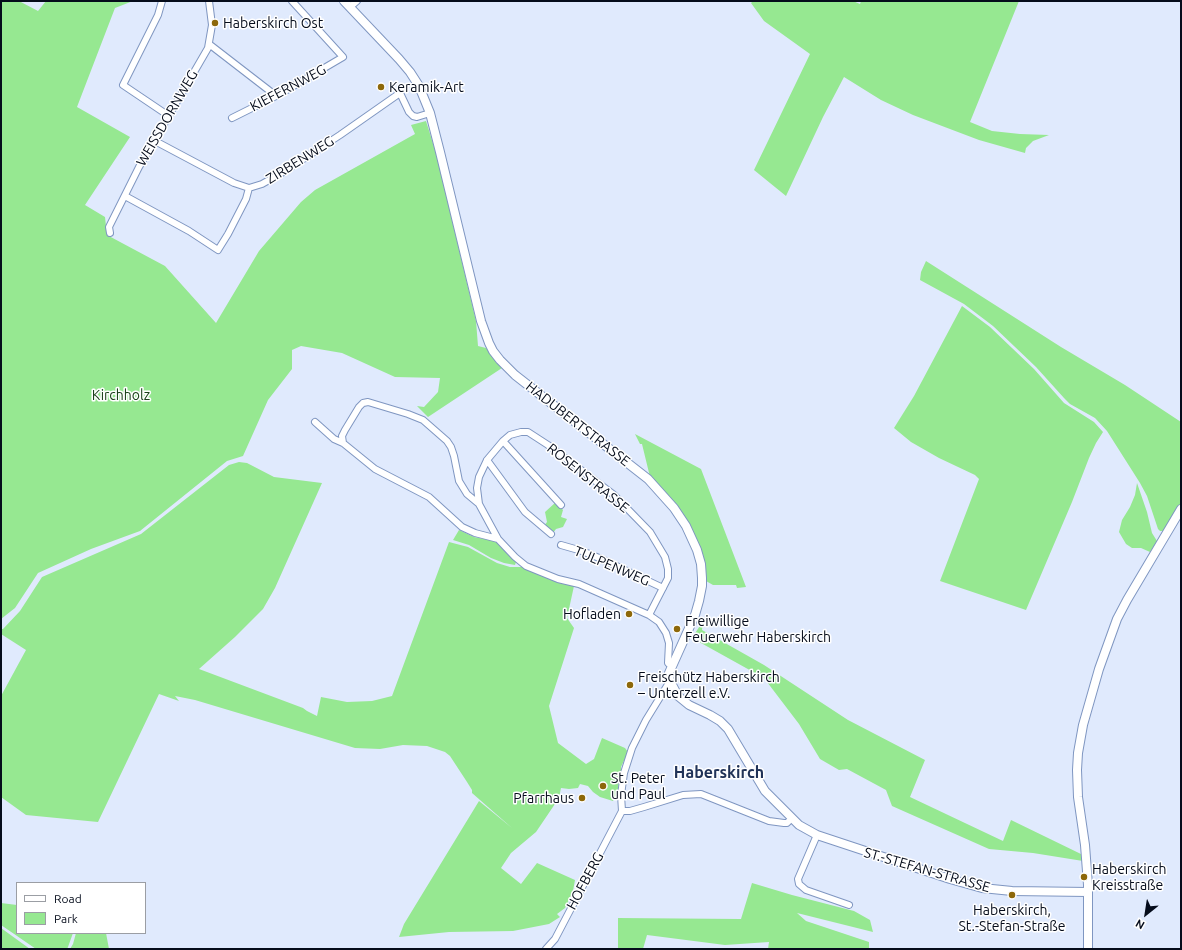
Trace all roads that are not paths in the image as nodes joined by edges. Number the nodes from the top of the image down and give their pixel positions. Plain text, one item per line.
1 (162, 1) edge
2 (209, 1) edge
3 (292, 1) edge
4 (357, 1) edge
5 (347, 4) edge
6 (209, 44) junction
7 (275, 95) junction
8 (430, 113) junction
9 (169, 116) junction
10 (232, 118) dead end
11 (155, 141) junction
12 (249, 188) junction
13 (125, 196) junction
14 (110, 233) dead end
15 (315, 422) dead end
16 (503, 441) junction
17 (343, 443) junction
18 (487, 460) junction
19 (479, 504) junction
20 (561, 505) dead end
21 (1181, 509) edge
22 (551, 534) dead end
23 (498, 539) junction
24 (561, 545) dead end
25 (663, 588) junction
26 (649, 615) junction
27 (672, 666) junction
28 (670, 681) junction
29 (622, 811) junction
30 (792, 818) junction
31 (816, 835) junction
32 (1088, 892) junction
33 (849, 905) dead end
34 (546, 949) edge
35 (1088, 949) edge

1 - 9 street
2 - 6 street, WEISSDORNWEG
3 - 7 street, KIEFERNWEG
4 - 5 street
5 - 8 street, HADUBERTSTRASSE
6 - 7 street
6 - 9 street, WEISSDORNWEG
7 - 10 street, KIEFERNWEG
8 - 12 street, ZIRBENWEG
8 - 27 street, HADUBERTSTRASSE
9 - 11 street, WEISSDORNWEG
11 - 12 street, ZIRBENWEG
11 - 13 street, WEISSDORNWEG
12 - 13 street
13 - 14 street, WEISSDORNWEG
15 - 17 street
16 - 18 street, ROSENSTRASSE
16 - 20 street
16 - 25 street, ROSENSTRASSE
17 - 19 street, ROSENSTRASSE
17 - 23 street
18 - 19 street, ROSENSTRASSE
18 - 22 street
19 - 23 street, ROSENSTRASSE
21 - 32 street
23 - 26 street, ROSENSTRASSE
24 - 25 street, TULPENWEG
25 - 26 street, ROSENSTRASSE
26 - 27 street, ROSENSTRASSE
27 - 28 street, HADUBERTSTRASSE
28 - 29 street
28 - 30 street
29 - 30 street
29 - 34 street, HOFBERG
30 - 31 street, ST.-STEFAN-STRASSE
31 - 32 street, ST.-STEFAN-STRASSE
31 - 33 street
32 - 35 street

